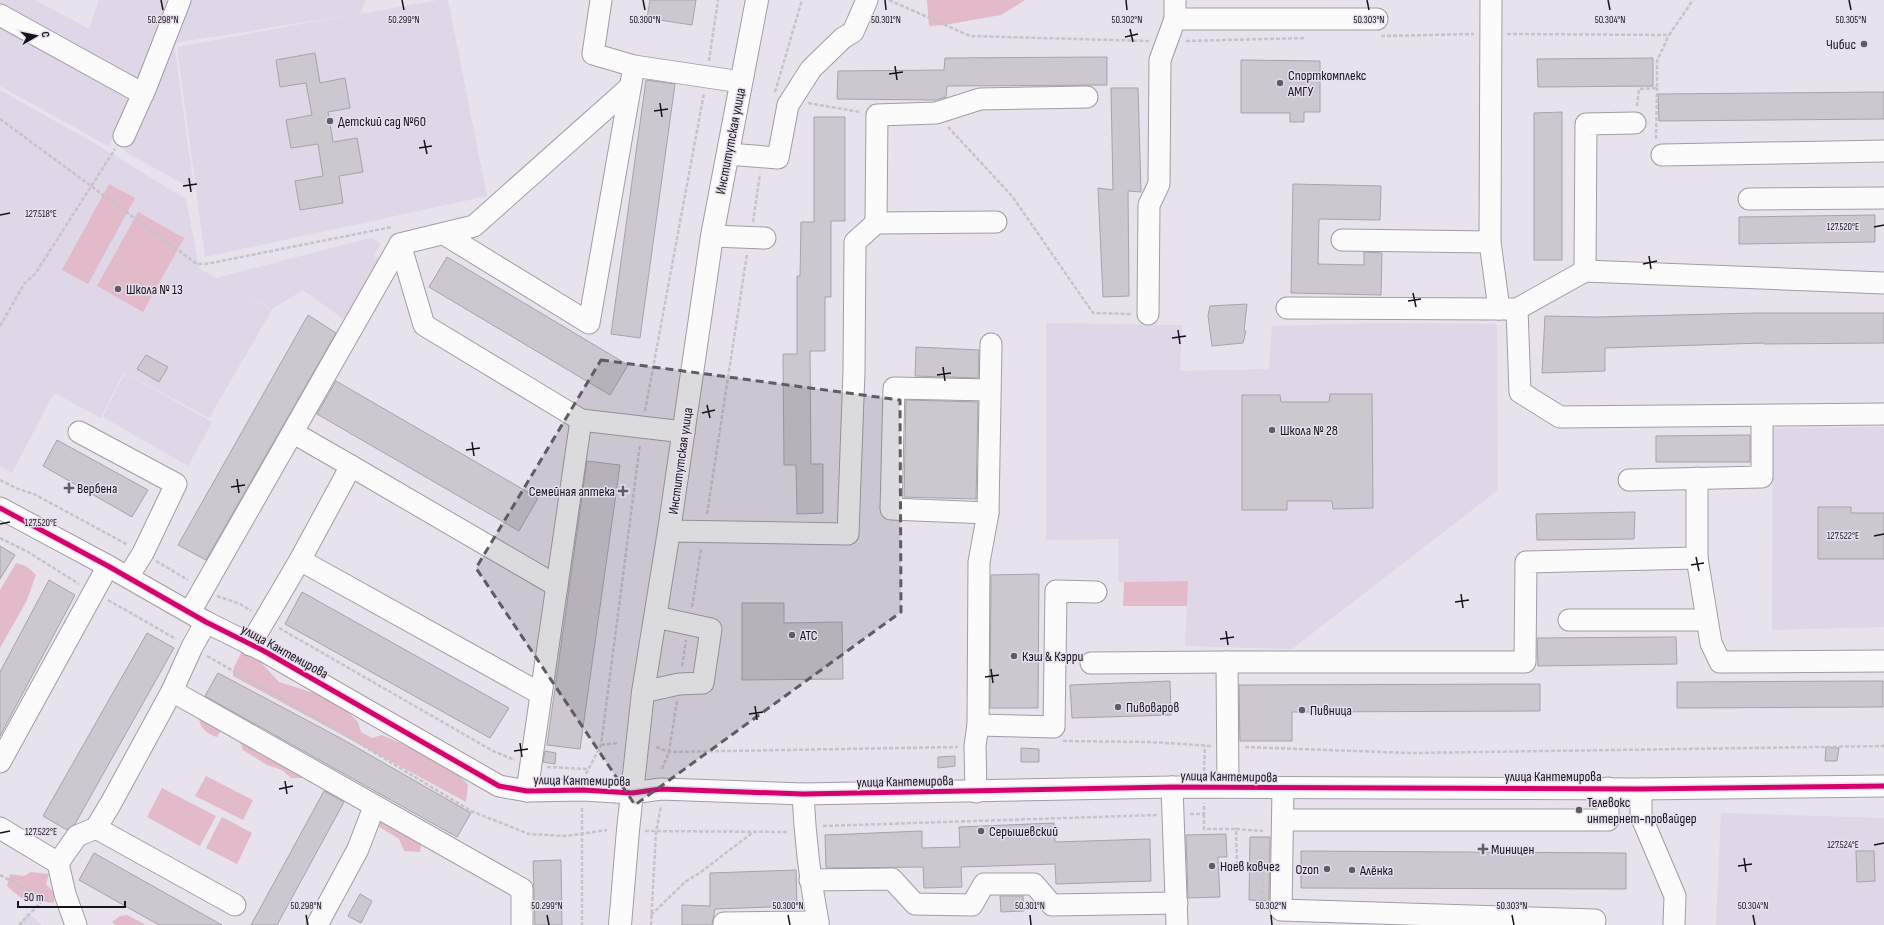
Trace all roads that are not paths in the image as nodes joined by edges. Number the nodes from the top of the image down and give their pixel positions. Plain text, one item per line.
1 (180, 0) edge
2 (601, 0) edge
3 (757, 0) edge
4 (867, 0) edge
5 (1491, 0) edge
6 (1175, 9) edge
7 (0, 15) edge
8 (1375, 28) road end
9 (634, 66) junction
10 (741, 82) junction
11 (630, 87) junction
12 (143, 94) junction
13 (1087, 97) dead end
14 (1635, 123) road end
15 (124, 136) road end
16 (1884, 151) edge
17 (728, 154) junction
18 (1662, 155) road end
19 (1884, 198) edge
20 (1749, 199) dead end
21 (996, 222) dead end
22 (876, 223) junction
23 (444, 234) junction
24 (399, 235) junction
25 (712, 236) junction
26 (758, 238) road end
27 (1342, 240) dead end
28 (1490, 242) junction
29 (1585, 271) junction
30 (1884, 283) edge
31 (1287, 308) dead end
32 (1508, 309) junction
33 (1148, 314) road end
34 (991, 344) dead end
35 (990, 390) junction
36 (1884, 414) edge
37 (1762, 416) junction
38 (581, 420) junction
39 (79, 432) dead end
40 (684, 432) junction
41 (299, 436) dead end
42 (351, 466) junction
43 (1697, 478) junction
44 (1629, 480) dead end
45 (0, 508) edge
46 (988, 513) junction
47 (669, 531) junction
48 (1697, 558) junction
49 (300, 560) junction
50 (108, 566) junction
51 (128, 577) junction
52 (557, 586) junction
53 (1096, 592) dead end
54 (198, 617) junction
55 (656, 617) junction
56 (1569, 620) dead end
57 (1706, 620) junction
58 (250, 645) junction
59 (1227, 662) junction
60 (1884, 662) edge
61 (1091, 663) dead end
62 (172, 691) junction
63 (644, 692) junction
64 (541, 694) junction
65 (978, 725) junction
66 (0, 762) edge
67 (1884, 786) edge
68 (1172, 787) junction
69 (1228, 787) junction
70 (1283, 788) junction
71 (1608, 788) junction
72 (1641, 789) junction
73 (527, 791) junction
74 (976, 792) junction
75 (632, 794) junction
76 (803, 794) junction
77 (374, 806) junction
78 (1283, 820) junction
79 (0, 828) edge
80 (96, 828) junction
81 (58, 863) junction
82 (810, 880) junction
83 (1177, 903) junction
84 (235, 905) dead end
85 (1379, 919) edge
86 (74, 921) edge
87 (818, 924) edge
88 (317, 925) edge
89 (522, 925) edge
90 (620, 925) edge
91 (724, 925) edge
92 (1177, 925) edge
93 (1594, 925) edge
94 (1674, 925) edge

1 - 12 street
2 - 9 street
3 - 10 main road, Институтская улица
4 - 17 street
5 - 28 street
6 - 8 street
6 - 33 street
7 - 12 street
9 - 10 street
9 - 11 street
10 - 17 main road, Институтская улица
11 - 23 street
11 - 23 street
12 - 15 street
13 - 22 street
14 - 29 street
16 - 18 street
17 - 25 main road, Институтская улица
19 - 20 street
21 - 22 street
22 - 47 street
23 - 24 street
24 - 38 street
24 - 54 street
25 - 26 street
25 - 40 main road, Институтская улица
27 - 28 street
28 - 32 street
29 - 30 street
29 - 32 street
31 - 32 street
32 - 37 street
34 - 35 street
35 - 46 street
35 - 46 street
36 - 37 street
37 - 43 street
38 - 40 street
38 - 52 street
39 - 51 street
40 - 47 main road, Институтская улица
41 - 42 street
42 - 49 street
42 - 52 street
43 - 44 street
43 - 48 street
45 - 50 street, улица Кантемирова
46 - 65 street
47 - 55 main road, Институтская улица
48 - 57 street
48 - 59 street
49 - 58 street
49 - 64 street
50 - 51 street, улица Кантемирова
50 - 66 street
51 - 54 street, улица Кантемирова
52 - 64 street
53 - 65 street
54 - 58 street, улица Кантемирова
54 - 62 street
55 - 63 main road, Институтская улица
55 - 63 street
56 - 57 street
57 - 60 street
58 - 73 street, улица Кантемирова
59 - 61 street
59 - 69 street
62 - 77 street
62 - 80 street
63 - 75 main road, Институтская улица
64 - 73 street
65 - 74 street
67 - 72 street, улица Кантемирова
68 - 69 street, улица Кантемирова
68 - 74 street, улица Кантемирова
68 - 83 street
69 - 70 street, улица Кантемирова
70 - 71 street, улица Кантемирова
70 - 78 street
71 - 72 street, улица Кантемирова
71 - 78 street
72 - 94 street
73 - 75 street, улица Кантемирова
74 - 76 street, улица Кантемирова
75 - 76 street, улица Кантемирова
75 - 90 main road, Институтская улица
76 - 82 street
77 - 88 street
77 - 89 street
78 - 85 street
79 - 81 street
80 - 81 street
80 - 84 street
81 - 86 street
82 - 83 street
82 - 87 street
83 - 92 street
85 - 93 street
87 - 91 street

